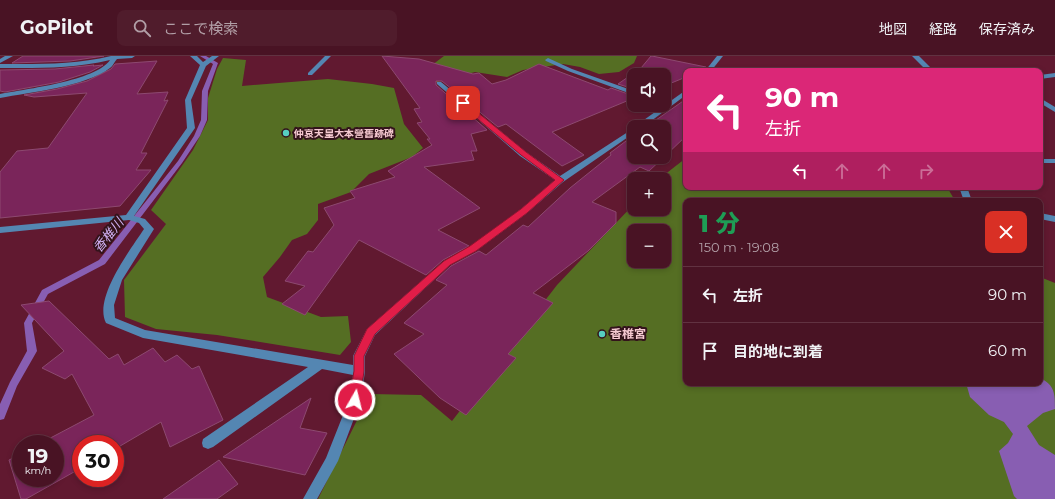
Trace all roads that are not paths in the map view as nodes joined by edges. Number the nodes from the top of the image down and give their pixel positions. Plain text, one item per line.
1 (10, 56) edge
2 (116, 56) edge
3 (132, 56) edge
4 (193, 56) edge
5 (216, 56) edge
6 (328, 56) edge
7 (720, 56) edge
8 (915, 56) edge
9 (548, 60) dead end
10 (0, 61) edge
11 (204, 65) junction
12 (0, 66) edge
13 (710, 68) edge
14 (928, 68) edge
15 (310, 74) dead end
16 (1055, 75) edge
17 (1043, 77) edge
18 (439, 83) dead end
19 (627, 90) edge
20 (683, 94) edge
21 (0, 96) edge
22 (671, 102) edge
23 (1043, 102) edge
24 (1055, 110) edge
25 (658, 112) edge
26 (647, 120) edge
27 (627, 135) edge
28 (1043, 161) edge
29 (1055, 161) edge
30 (560, 180) junction
31 (129, 217) junction
32 (1043, 217) edge
33 (1055, 219) edge
34 (0, 230) edge
35 (322, 364) junction
36 (359, 371) junction
37 (208, 443) dead end
38 (310, 499) edge

1 - 10 street
2 - 3 street
2 - 12 street
2 - 21 street
4 - 11 street
5 - 11 street
6 - 15 street
7 - 13 street
8 - 14 street
9 - 19 street
11 - 31 street
16 - 17 street
18 - 30 street
20 - 22 street
23 - 24 street
25 - 26 street
27 - 30 street
28 - 29 street
30 - 36 street
31 - 34 street
31 - 35 street
32 - 33 street
35 - 36 street
35 - 37 street
36 - 38 street

